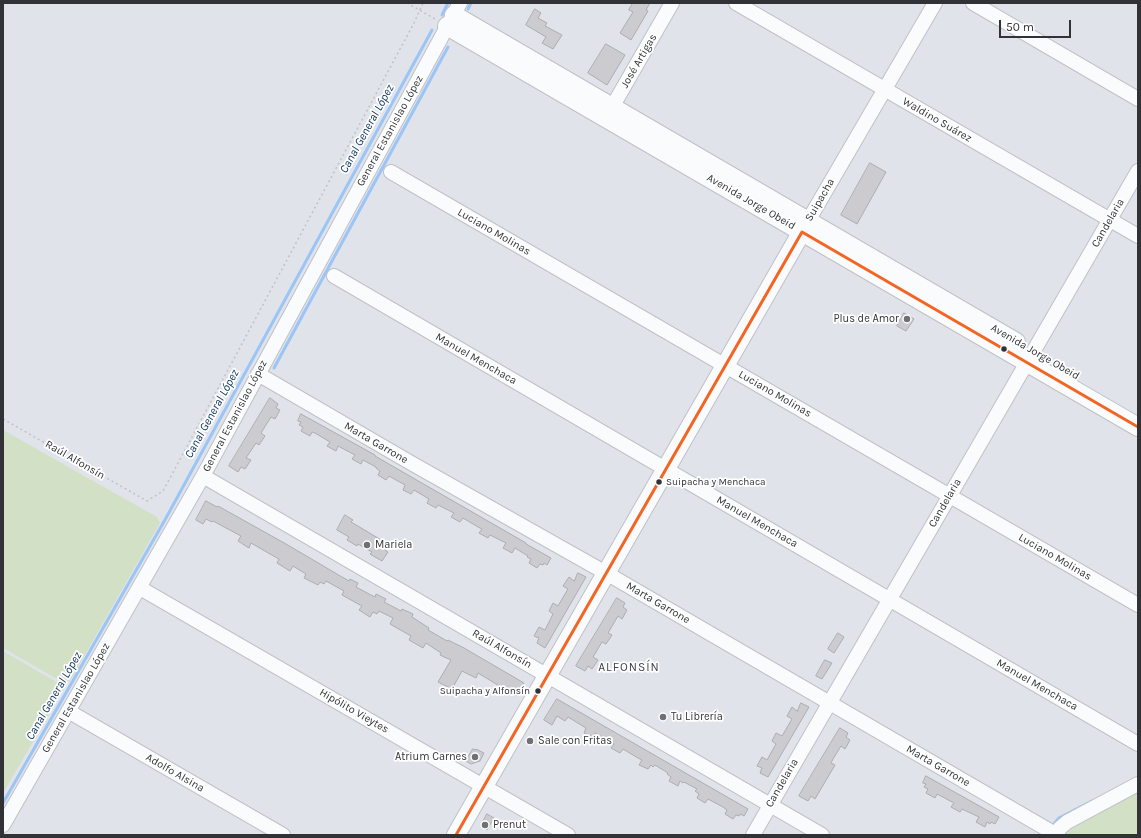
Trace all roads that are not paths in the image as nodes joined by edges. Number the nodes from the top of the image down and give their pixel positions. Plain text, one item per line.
1 (672, 3) edge
2 (736, 3) edge
3 (935, 3) edge
4 (973, 3) edge
5 (454, 15) edge
6 (885, 89) junction
7 (1138, 99) edge
8 (609, 112) junction
9 (390, 172) dead end
10 (1138, 172) edge
11 (1110, 220) junction
12 (805, 226) junction
13 (1138, 236) edge
14 (334, 276) dead end
15 (1031, 357) junction
16 (725, 366) junction
17 (258, 374) junction
18 (1138, 412) edge
19 (1138, 427) edge
20 (666, 469) junction
21 (203, 476) junction
22 (950, 496) junction
23 (606, 573) junction
24 (140, 588) junction
25 (889, 599) junction
26 (1138, 605) edge
27 (547, 676) junction
28 (829, 702) junction
29 (68, 711) junction
30 (1138, 744) edge
31 (1138, 784) edge
32 (484, 786) junction
33 (770, 805) junction
34 (3, 825) edge
35 (283, 835) edge
36 (456, 835) edge
37 (568, 835) edge
38 (753, 835) edge
39 (822, 835) edge
40 (1056, 835) edge

1 - 8 street, José Artigas
2 - 6 street, Waldino Suárez
3 - 6 street, Suipacha
4 - 7 street
5 - 8 main road, Avenida Jorge Obeid
5 - 17 street, General Estanislao López
6 - 11 street, Waldino Suárez
6 - 12 street, Suipacha
8 - 12 main road, Avenida Jorge Obeid
9 - 16 street, Luciano Molinas
10 - 11 street, Candelaria
11 - 13 street, Waldino Suárez
11 - 15 street, Candelaria
12 - 15 main road, Avenida Jorge Obeid
12 - 16 main road, Suipacha
14 - 20 street, Manuel Menchaca
15 - 18 main road, Avenida Jorge Obeid
15 - 19 main road, Avenida Jorge Obeid
15 - 22 street, Candelaria
16 - 20 main road, Suipacha
16 - 22 street, Luciano Molinas
17 - 21 street, General Estanislao López
17 - 23 street, Marta Garrone
20 - 23 main road, Suipacha
20 - 25 street, Manuel Menchaca
21 - 24 street, General Estanislao López
21 - 27 street, Raúl Alfonsín
22 - 25 street, Candelaria
22 - 26 street, Luciano Molinas
23 - 27 main road, Suipacha
23 - 28 street, Marta Garrone
24 - 29 street, General Estanislao López
24 - 32 street, Hipólito Vieytes
25 - 28 street, Candelaria
25 - 30 street, Manuel Menchaca
27 - 32 main road, Suipacha
27 - 33 street, Raúl Alfonsín
28 - 33 street, Candelaria
28 - 40 street, Marta Garrone
29 - 34 street, General Estanislao López
29 - 35 street, Adolfo Alsina
31 - 40 street
32 - 36 main road, Suipacha
32 - 37 street, Hipólito Vieytes
33 - 38 street, Candelaria
33 - 39 street, Raúl Alfonsín

